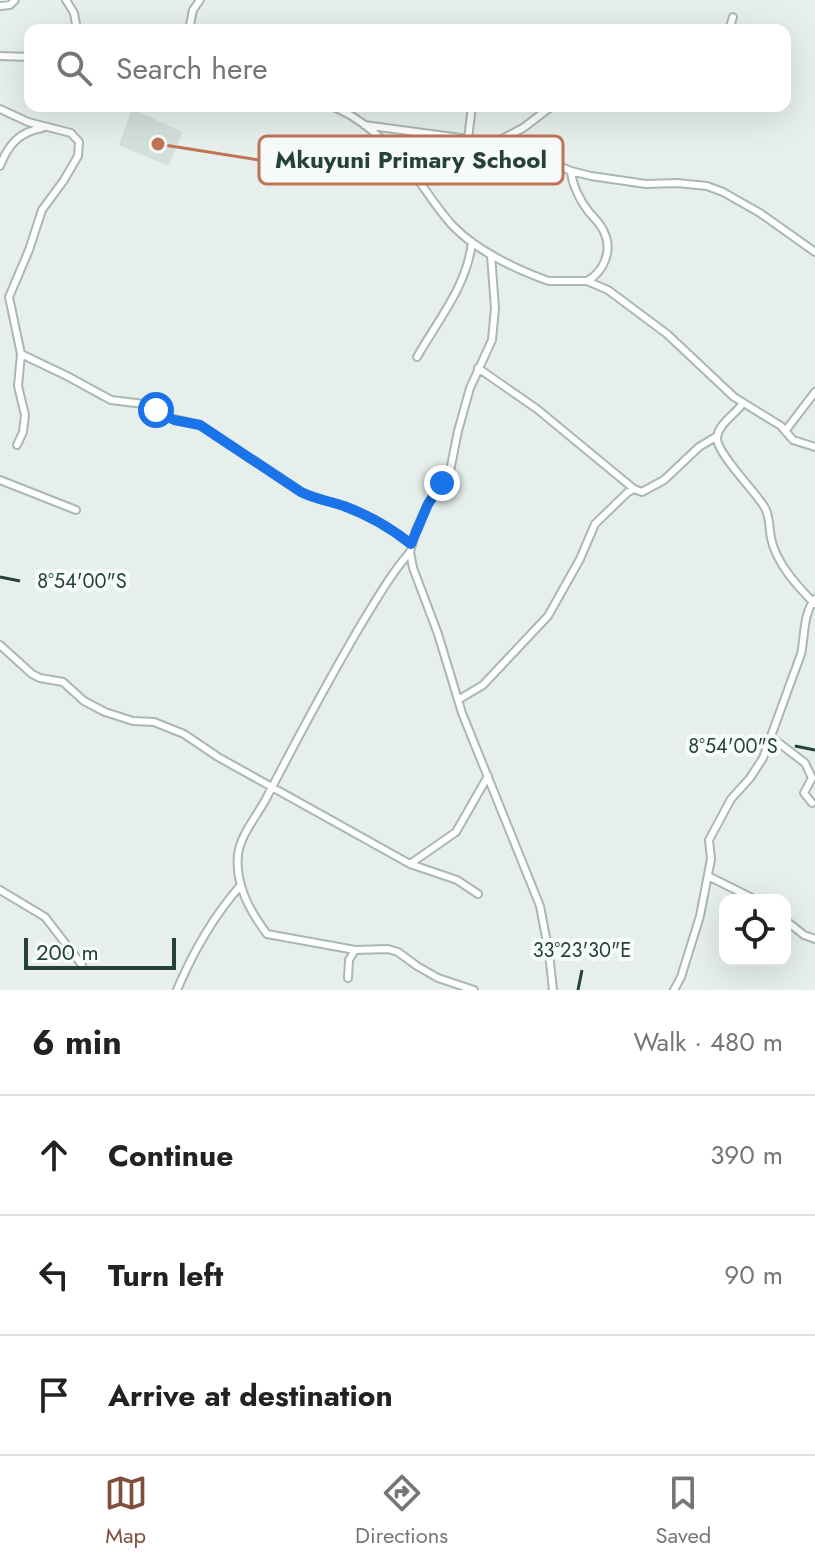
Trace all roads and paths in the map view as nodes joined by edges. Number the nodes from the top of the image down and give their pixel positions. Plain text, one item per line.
1 (15, 0) edge
2 (66, 0) edge
3 (200, 0) edge
4 (0, 6) edge
5 (733, 17) dead end
6 (76, 24) edge
7 (190, 24) edge
8 (731, 24) edge
9 (0, 56) edge
10 (24, 57) edge
11 (0, 109) edge
12 (344, 112) edge
13 (471, 112) edge
14 (544, 112) edge
15 (364, 125) junction
16 (46, 128) junction
17 (468, 139) junction
18 (497, 147) junction
19 (0, 166) edge
20 (571, 171) junction
21 (472, 242) junction
22 (815, 252) edge
23 (491, 255) junction
24 (587, 281) junction
25 (21, 354) junction
26 (417, 357) dead end
27 (478, 368) junction
28 (815, 392) edge
29 (743, 403) junction
30 (786, 430) junction
31 (717, 436) junction
32 (17, 445) dead end
33 (815, 447) edge
34 (0, 480) edge
35 (634, 489) junction
36 (76, 510) dead end
37 (411, 544) junction
38 (410, 552) junction
39 (814, 601) edge
40 (0, 645) edge
41 (458, 700) junction
42 (771, 737) junction
43 (488, 776) junction
44 (273, 786) junction
45 (812, 803) dead end
46 (410, 864) junction
47 (708, 876) junction
48 (240, 886) junction
49 (0, 890) edge
50 (478, 894) dead end
51 (744, 894) edge
52 (791, 925) edge
53 (815, 939) edge
54 (355, 950) junction
55 (82, 965) dead end
56 (348, 978) dead end
57 (177, 990) edge
58 (474, 990) edge
59 (553, 990) edge
60 (674, 990) edge

1 - 4 street
2 - 6 street
3 - 7 street
5 - 8 street
9 - 10 street
11 - 16 street
12 - 15 street
13 - 17 street
14 - 18 street
15 - 17 street
15 - 21 street
16 - 19 street
16 - 25 street
17 - 18 street
18 - 20 street
20 - 22 street
20 - 24 street
21 - 23 street
21 - 26 street
23 - 24 street
23 - 27 street
24 - 29 street
25 - 32 street
25 - 37 street
27 - 35 street
27 - 37 street
28 - 30 street
29 - 30 street
29 - 31 street
30 - 33 street
31 - 35 street
31 - 39 street
34 - 36 street
35 - 41 street
37 - 38 street
38 - 41 street
38 - 44 street
39 - 42 street
40 - 44 street
41 - 43 street
42 - 45 street
42 - 47 street
43 - 46 street
43 - 59 street
44 - 46 street
44 - 48 street
46 - 50 street
47 - 51 street
47 - 60 street
48 - 54 street
48 - 57 street
49 - 55 street
52 - 53 street
54 - 56 street
54 - 58 street

